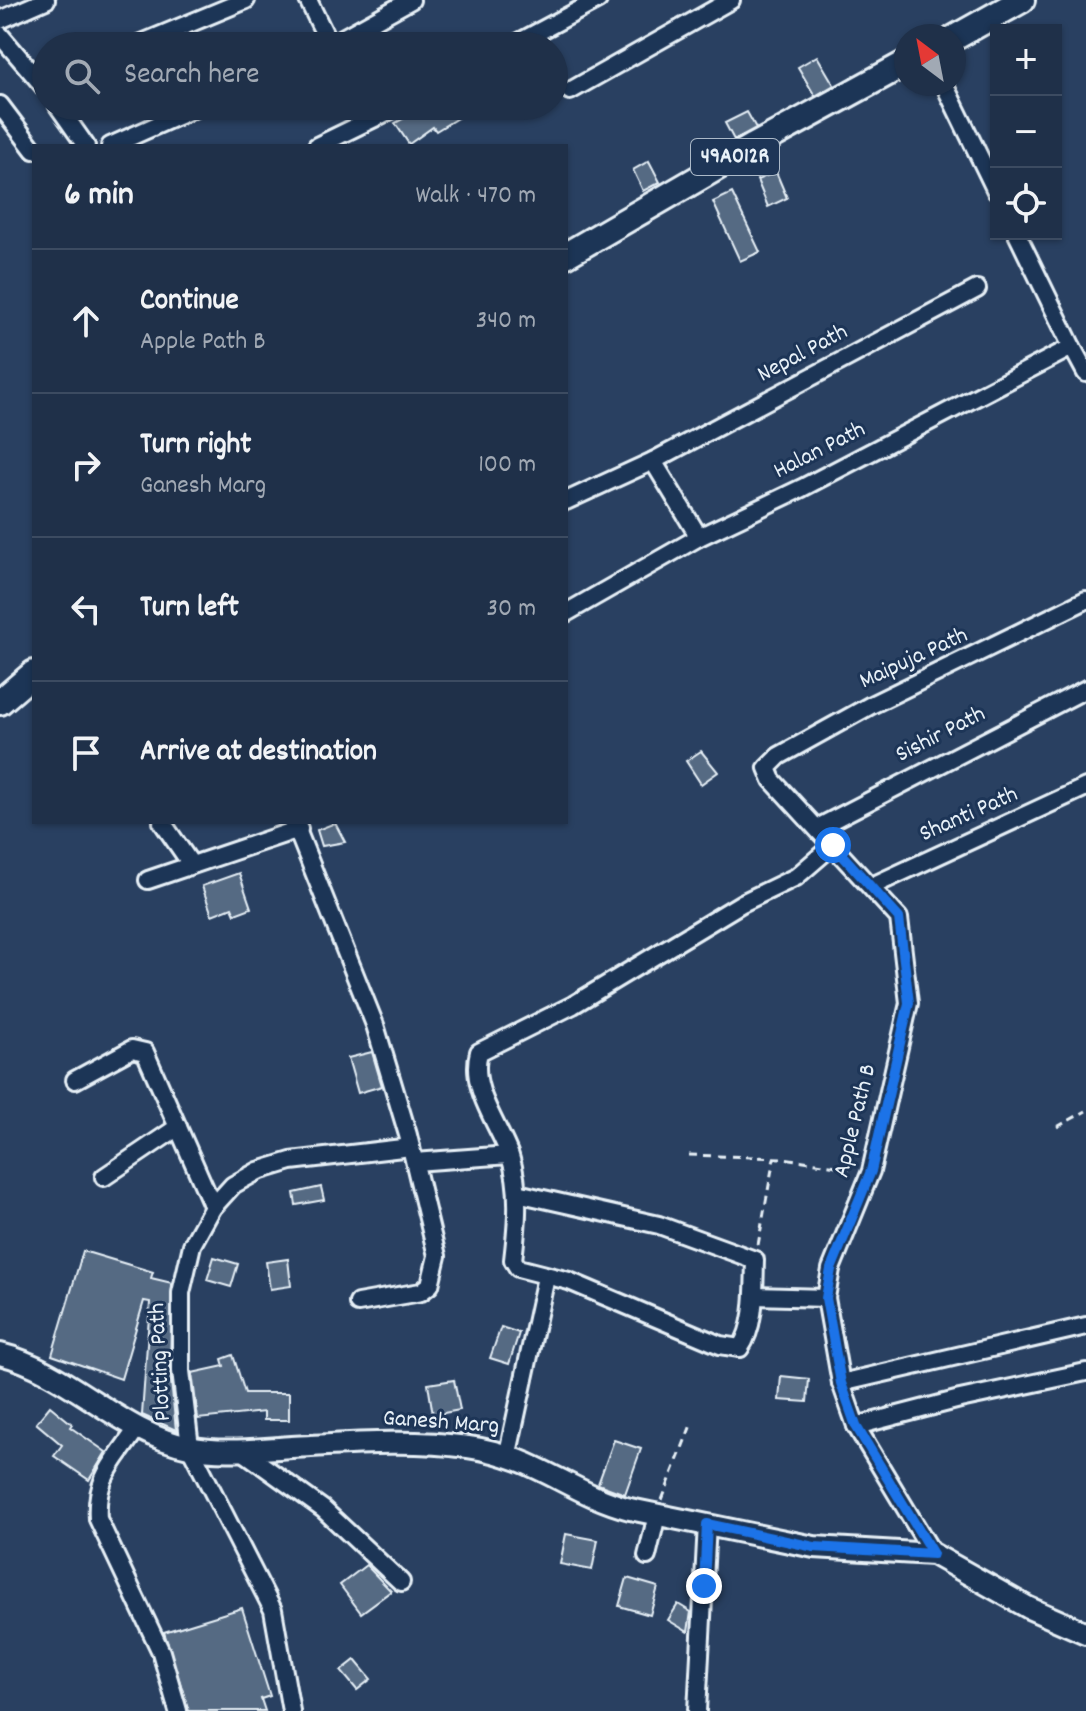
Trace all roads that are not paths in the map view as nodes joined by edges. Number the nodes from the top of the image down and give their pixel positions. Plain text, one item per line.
1 (46, 0) edge
2 (246, 0) edge
3 (308, 0) edge
4 (411, 0) edge
5 (598, 0) edge
6 (731, 0) edge
7 (1022, 0) edge
8 (0, 20) edge
9 (966, 31) edge
10 (169, 32) edge
11 (323, 32) edge
12 (354, 32) edge
13 (538, 32) edge
14 (0, 35) edge
15 (894, 70) edge
16 (32, 71) edge
17 (570, 91) dead end
18 (950, 96) edge
19 (0, 105) edge
20 (68, 120) edge
21 (168, 120) edge
22 (370, 120) edge
23 (85, 144) edge
24 (114, 144) edge
25 (321, 144) edge
26 (32, 147) edge
27 (990, 179) edge
28 (1020, 240) edge
29 (568, 254) edge
30 (977, 289) dead end
31 (1072, 347) junction
32 (1086, 373) edge
33 (653, 461) junction
34 (568, 500) edge
35 (699, 537) junction
36 (1086, 600) edge
37 (568, 612) edge
38 (32, 675) edge
39 (1086, 689) edge
40 (0, 702) edge
41 (767, 768) joint
42 (1086, 787) edge
43 (163, 824) edge
44 (296, 826) edge
45 (819, 827) junction
46 (833, 845) junction
47 (191, 864) junction
48 (148, 880) dead end
49 (872, 886) junction
50 (75, 1080) dead end
51 (178, 1127) junction
52 (413, 1154) junction
53 (509, 1155) junction
54 (104, 1177) dead end
55 (517, 1193) junction
56 (213, 1207) junction
57 (546, 1277) junction
58 (754, 1296) junction
59 (826, 1298) junction
60 (358, 1303) dead end
61 (1086, 1326) edge
62 (0, 1354) edge
63 (1086, 1372) edge
64 (841, 1383) junction
65 (856, 1426) junction
66 (137, 1428) junction
67 (190, 1447) junction
68 (241, 1450) junction
69 (508, 1453) junction
70 (657, 1515) junction
71 (707, 1524) junction
72 (933, 1554) junction
73 (647, 1556) dead end
74 (401, 1582) dead end
75 (1082, 1626) edge
76 (178, 1711) edge
77 (291, 1711) edge
78 (697, 1711) edge

1 - 8 street
2 - 10 street
3 - 11 street
4 - 12 street
5 - 13 street
6 - 17 street
7 - 9 main road
14 - 16 street
15 - 29 main road, 49A012R
18 - 27 street
19 - 26 street
20 - 23 street
21 - 24 street
22 - 25 street
28 - 31 street
30 - 33 street, Nepal Path
31 - 32 street
31 - 35 street, Halan Path
33 - 34 street, Nepal Path
33 - 35 street
35 - 37 street, Halan Path
36 - 41 street, Maipuja Path
38 - 40 main road
39 - 45 street, Sishir Path
41 - 45 street, Apple Path B
42 - 49 street, Shanti Path
43 - 47 street
44 - 47 street
44 - 52 street
45 - 46 street, Apple Path B
46 - 49 street, Apple Path B
46 - 53 street
47 - 48 street
49 - 59 street, Apple Path B
50 - 51 street
51 - 54 street
51 - 56 street
52 - 53 street, Plotting Path
52 - 56 street, Plotting Path
52 - 60 street
53 - 55 street
55 - 57 street
55 - 58 street
56 - 67 street, Plotting Path
57 - 58 street
57 - 69 street
58 - 59 street
59 - 64 street, Apple Path B
61 - 64 street
62 - 66 street, Ganesh Marg
63 - 65 street
64 - 65 street, Apple Path B
65 - 72 street, Apple Path B
66 - 67 street, Ganesh Marg
66 - 76 street
67 - 68 street, Ganesh Marg
67 - 77 street
68 - 69 street, Ganesh Marg
68 - 74 street
69 - 70 street, Ganesh Marg
70 - 71 street, Ganesh Marg
70 - 73 street
71 - 72 street, Ganesh Marg
71 - 78 street
72 - 75 street

